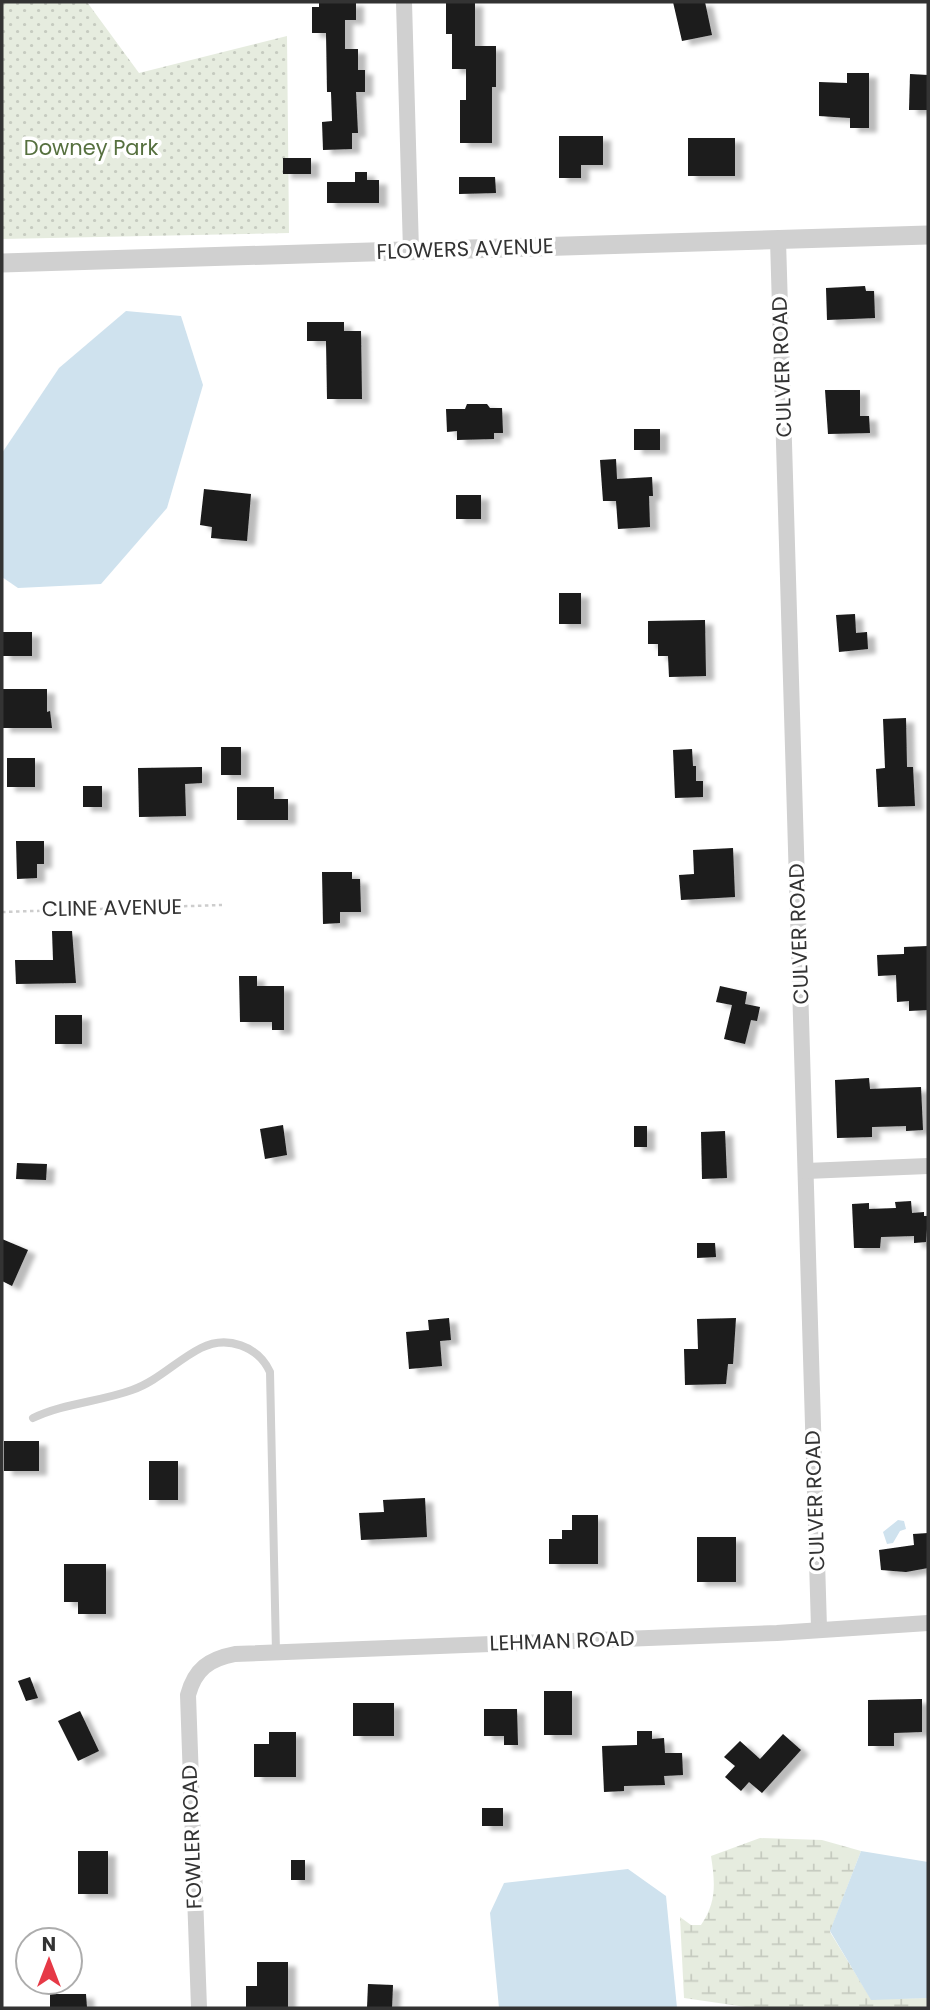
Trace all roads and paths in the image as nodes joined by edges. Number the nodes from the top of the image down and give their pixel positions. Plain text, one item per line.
1 (404, 2) edge
2 (928, 235) edge
3 (778, 240) junction
4 (411, 251) junction
5 (2, 263) edge
6 (222, 905) dead end
7 (2, 912) edge
8 (928, 1166) edge
9 (806, 1171) junction
10 (33, 1418) dead end
11 (928, 1623) edge
12 (819, 1628) junction
13 (276, 1652) junction
14 (200, 1669) joint
15 (199, 2008) edge

1 - 4 street
2 - 3 street, FLOWERS AVENUE
3 - 4 street, FLOWERS AVENUE
3 - 9 street, CULVER ROAD
4 - 5 street, FLOWERS AVENUE
6 - 7 path, CLINE AVENUE
8 - 9 street
9 - 12 street, CULVER ROAD
10 - 13 lane
11 - 12 street, LEHMAN ROAD
12 - 13 street, LEHMAN ROAD
13 - 14 street, LEHMAN ROAD
14 - 15 street, FOWLER ROAD

